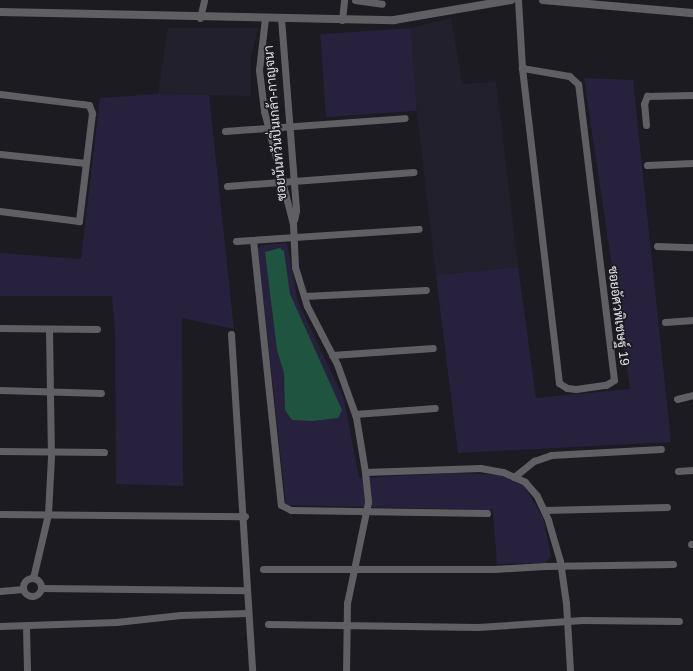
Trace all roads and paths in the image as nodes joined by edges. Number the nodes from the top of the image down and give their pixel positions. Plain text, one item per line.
1 (204, 0) edge
2 (344, 0) edge
3 (355, 0) edge
4 (511, 0) edge
5 (518, 0) edge
6 (543, 0) edge
7 (382, 4) dead end
8 (0, 12) edge
9 (693, 13) edge
10 (200, 18) junction
11 (265, 18) junction
12 (280, 18) junction
13 (342, 20) junction
14 (522, 68) junction
15 (0, 94) edge
16 (693, 95) edge
17 (406, 118) dead end
18 (646, 125) dead end
19 (288, 127) junction
20 (269, 128) junction
21 (224, 131) dead end
22 (0, 154) edge
23 (86, 163) junction
24 (693, 163) edge
25 (647, 165) dead end
26 (413, 172) dead end
27 (293, 181) junction
28 (283, 182) junction
29 (227, 186) dead end
30 (0, 211) edge
31 (293, 224) junction
32 (419, 229) dead end
33 (294, 237) junction
34 (252, 240) junction
35 (236, 241) dead end
36 (657, 246) dead end
37 (693, 247) edge
38 (426, 290) dead end
39 (304, 296) junction
40 (693, 320) edge
41 (665, 322) dead end
42 (0, 328) edge
43 (97, 329) dead end
44 (49, 330) junction
45 (231, 334) dead end
46 (433, 348) dead end
47 (332, 355) junction
48 (0, 390) edge
49 (51, 391) junction
50 (101, 393) dead end
51 (693, 395) edge
52 (677, 399) dead end
53 (436, 408) dead end
54 (354, 414) junction
55 (661, 449) dead end
56 (0, 451) edge
57 (51, 452) junction
58 (104, 452) dead end
59 (693, 470) edge
60 (678, 471) dead end
61 (365, 472) junction
62 (514, 477) junction
63 (667, 507) dead end
64 (544, 510) junction
65 (366, 511) junction
66 (487, 513) dead end
67 (0, 514) edge
68 (48, 514) junction
69 (245, 516) junction
70 (673, 564) dead end
71 (560, 566) junction
72 (263, 569) dead end
73 (354, 570) junction
74 (34, 578) junction
75 (41, 588) junction
76 (24, 589) junction
77 (247, 590) junction
78 (0, 591) edge
79 (248, 614) junction
80 (679, 621) dead end
81 (567, 622) junction
82 (268, 624) dead end
83 (346, 625) junction
84 (0, 626) edge
85 (26, 626) junction
86 (27, 671) edge
87 (252, 671) edge
88 (346, 671) edge
89 (570, 671) edge

1 - 10 street
2 - 13 street
3 - 7 street
4 - 13 street
5 - 14 street, ซอยอัศวพิเชษฐ์ 19
6 - 9 street
8 - 10 street
10 - 11 street
11 - 12 street
11 - 20 street, ซอยนันทวันปิ่นเกล้า-กาญจนา
12 - 13 street
12 - 19 street, ซอยนันทวันปิ่นเกล้า-กาญจนา
14 - 14 street, ซอยอัศวพิเชษฐ์ 19
15 - 23 street
16 - 18 street
17 - 19 street
19 - 20 street
19 - 27 street, ซอยนันทวันปิ่นเกล้า-กาญจนา
20 - 21 street
20 - 28 street, ซอยนันทวันปิ่นเกล้า-กาญจนา
22 - 23 street
23 - 30 street
24 - 25 street
26 - 27 street
27 - 28 street
27 - 31 street, ซอยนันทวันปิ่นเกล้า-กาญจนา
28 - 29 street
28 - 31 street, ซอยนันทวันปิ่นเกล้า-กาญจนา
31 - 33 street, ซอยนันทวันปิ่นเกล้า-กาญจนา
32 - 33 street
33 - 34 street
33 - 39 street, ซอยนันทวันปิ่นเกล้า-กาญจนา
34 - 35 street
34 - 65 street
36 - 37 street
38 - 39 street
39 - 47 street, ซอยนันทวันปิ่นเกล้า-กาญจนา
40 - 41 street
42 - 44 street
43 - 44 street
44 - 49 street
45 - 69 street
46 - 47 street
47 - 54 street, ซอยนันทวันปิ่นเกล้า-กาญจนา
48 - 49 street
49 - 50 street
49 - 57 street
51 - 52 street
53 - 54 street
54 - 61 street, ซอยนันทวันปิ่นเกล้า-กาญจนา
55 - 62 street
56 - 57 street
57 - 58 street
57 - 68 street
59 - 60 street
61 - 62 street
61 - 65 street, ซอยนันทวันปิ่นเกล้า-กาญจนา
62 - 64 street
63 - 64 street
64 - 71 street
65 - 66 street
65 - 73 street, ซอยนันทวันปิ่นเกล้า-กาญจนา
67 - 68 street
68 - 69 street
68 - 74 street
69 - 77 street
70 - 71 street
71 - 73 street
71 - 81 street
72 - 73 street
73 - 83 street, ซอยนันทวันปิ่นเกล้า-กาญจนา
74 - 75 street
74 - 76 street
75 - 76 street
75 - 77 street
76 - 78 street
77 - 79 street
79 - 85 street
79 - 87 street
80 - 81 street
81 - 83 street
81 - 89 street
82 - 83 street
83 - 88 street, ซอยนันทวันปิ่นเกล้า-กาญจนา
84 - 85 street
85 - 86 street

